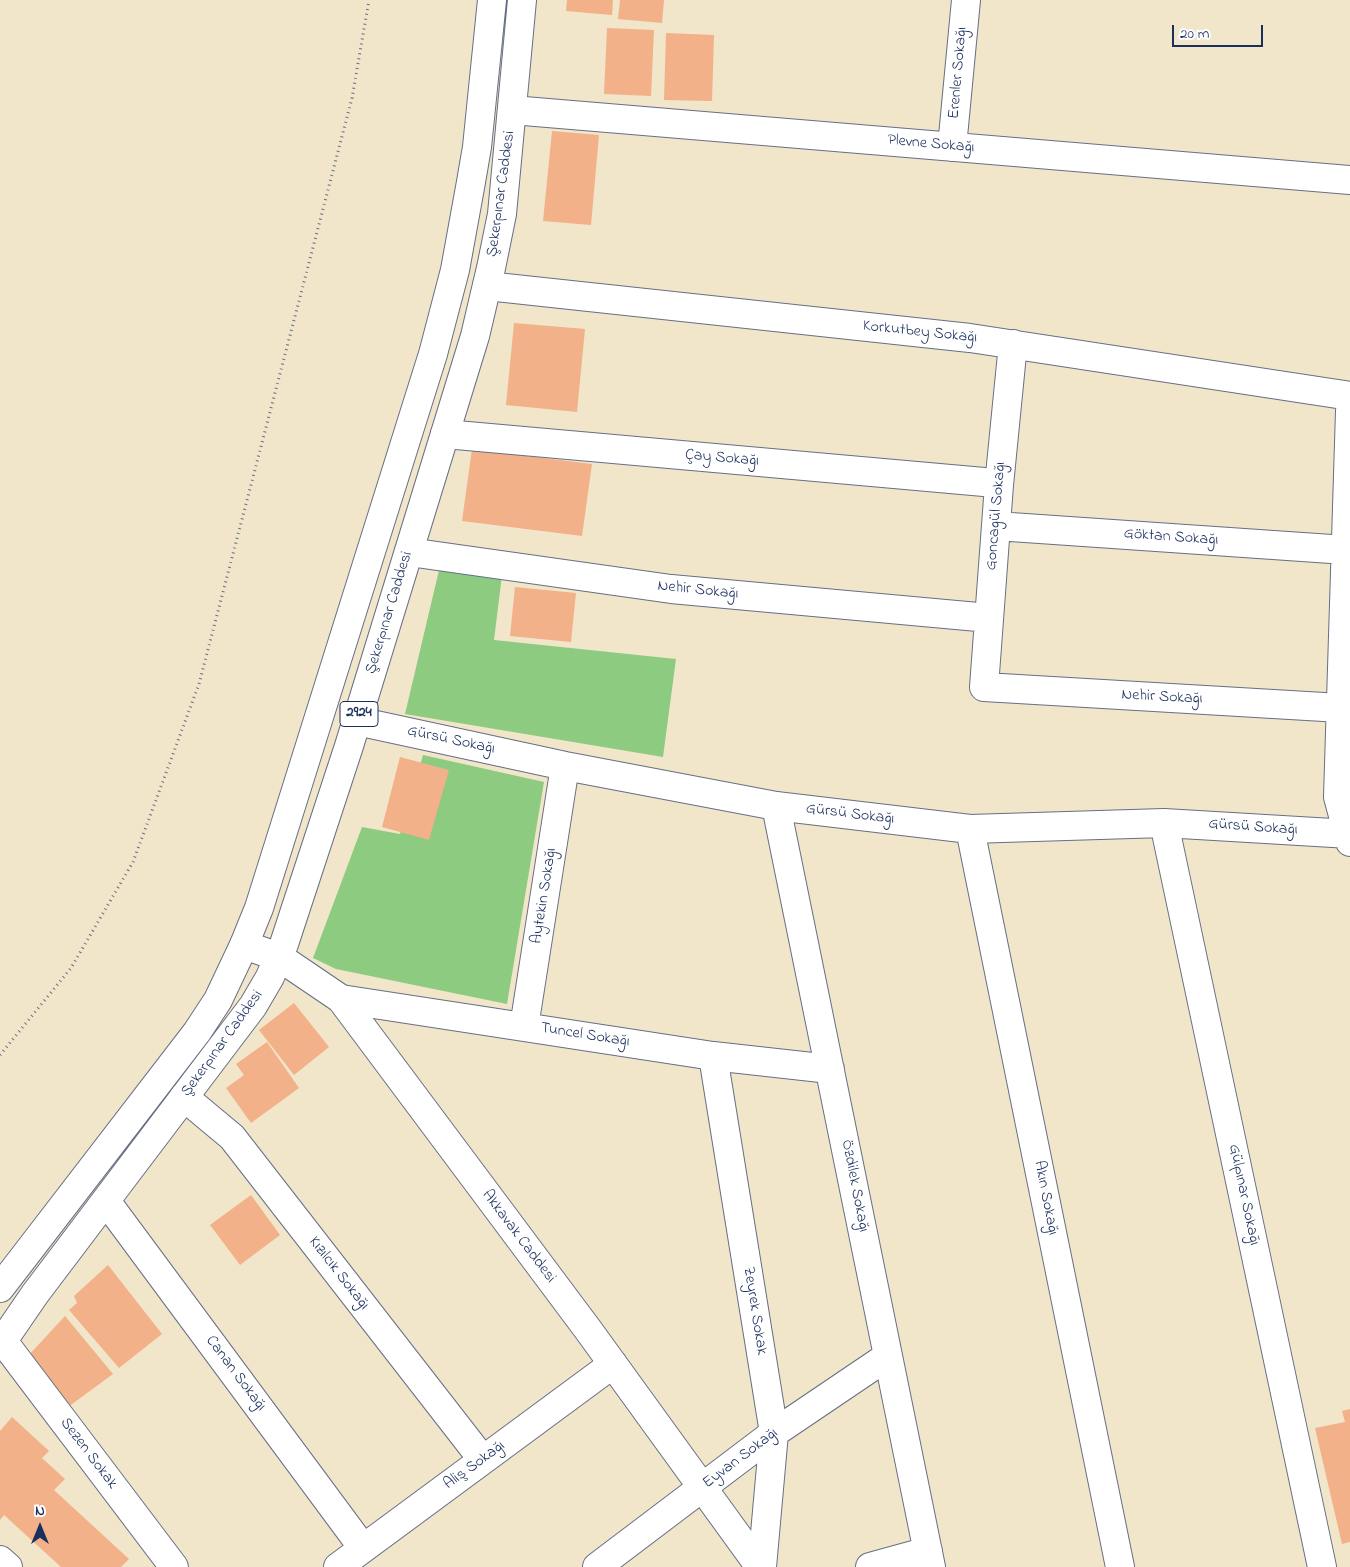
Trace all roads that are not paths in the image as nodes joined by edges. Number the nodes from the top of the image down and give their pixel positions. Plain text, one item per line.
1 (492, 0) edge
2 (522, 0) edge
3 (966, 0) edge
4 (512, 110) junction
5 (952, 147) junction
6 (1350, 180) edge
7 (487, 286) junction
8 (1013, 344) junction
9 (1350, 396) edge
10 (1350, 411) edge
11 (445, 434) junction
12 (999, 485) junction
13 (996, 526) junction
14 (1346, 550) junction
15 (408, 552) junction
16 (989, 618) junction
17 (984, 687) joint
18 (1341, 708) junction
19 (357, 721) junction
20 (565, 766) junction
21 (776, 806) junction
22 (1164, 823) junction
23 (970, 829) junction
24 (1350, 837) edge
25 (244, 945) junction
26 (279, 957) junction
27 (341, 999) junction
28 (524, 1027) junction
29 (713, 1056) junction
30 (830, 1069) junction
31 (184, 1097) junction
32 (106, 1201) junction
33 (0, 1288) edge
34 (2, 1343) edge
35 (888, 1356) junction
36 (613, 1364) junction
37 (774, 1433) junction
38 (482, 1460) junction
39 (702, 1487) junction
40 (364, 1548) junction
41 (930, 1559) edge
42 (0, 1560) edge
43 (8, 1567) edge
44 (174, 1567) edge
45 (338, 1567) edge
46 (598, 1567) edge
47 (761, 1567) edge
48 (870, 1567) edge
49 (1120, 1567) edge
50 (1322, 1567) edge

1 - 25 street, Şekerpınar Caddesi / 2924
2 - 4 street, Şekerpınar Caddesi / 2924
3 - 5 street, Erenler Sokağı
4 - 5 street, Plevne Sokağı
4 - 7 street, Şekerpınar Caddesi / 2924
5 - 6 street, Plevne Sokağı
7 - 8 street, Korkutbey Sokağı
7 - 11 street, Şekerpınar Caddesi / 2924
8 - 9 street, Korkutbey Sokağı
8 - 12 street, Goncagül Sokağı
10 - 14 street
11 - 12 street, Çay Sokağı
11 - 15 street, Şekerpınar Caddesi / 2924
12 - 13 street, Goncagül Sokağı
13 - 14 street, Göktan Sokağı
13 - 16 street, Goncagül Sokağı
14 - 18 street
15 - 16 street, Nehir Sokağı
15 - 19 street, Şekerpınar Caddesi / 2924
16 - 17 street, Goncagül Sokağı
17 - 18 street, Nehir Sokağı
18 - 24 street
19 - 20 street, Gürsü Sokağı
19 - 26 street, Şekerpınar Caddesi / 2924
20 - 21 street, Gürsü Sokağı
20 - 28 street, Aytekin Sokağı
21 - 23 street, Gürsü Sokağı
21 - 30 street, Özdilek Sokağı
22 - 23 street, Gürsü Sokağı
22 - 24 street, Gürsü Sokağı
22 - 50 street, Gülpınar Sokağı
23 - 49 street, Akın Sokağı
25 - 26 street, Akkavak Caddesi
25 - 33 street, Şekerpınar Caddesi / 2924
26 - 27 street, Akkavak Caddesi
26 - 31 street, Şekerpınar Caddesi / 2924
27 - 28 street, Tuncel Sokağı
27 - 36 street, Akkavak Caddesi
28 - 29 street, Tuncel Sokağı
29 - 30 street, Tuncel Sokağı
29 - 37 street, Zeyrek Sokak
30 - 35 street, Özdilek Sokağı
31 - 32 street, Şekerpınar Caddesi / 2924
31 - 38 street, Kızılcık Sokağı
32 - 34 street, Şekerpınar Caddesi / 2924
32 - 40 street, Canan Sokağı
34 - 44 street, Sezen Sokak
35 - 37 street, Eyvan Sokağı
35 - 41 street, Özdilek Sokağı
36 - 38 street, Aliş Sokağı
36 - 39 street, Akkavak Caddesi
37 - 39 street, Eyvan Sokağı
37 - 47 street, Zeyrek Sokak
38 - 40 street, Aliş Sokağı
39 - 46 street, Eyvan Sokağı
39 - 47 street, Akkavak Caddesi
40 - 45 street, Aliş Sokağı
41 - 48 street
42 - 43 street

